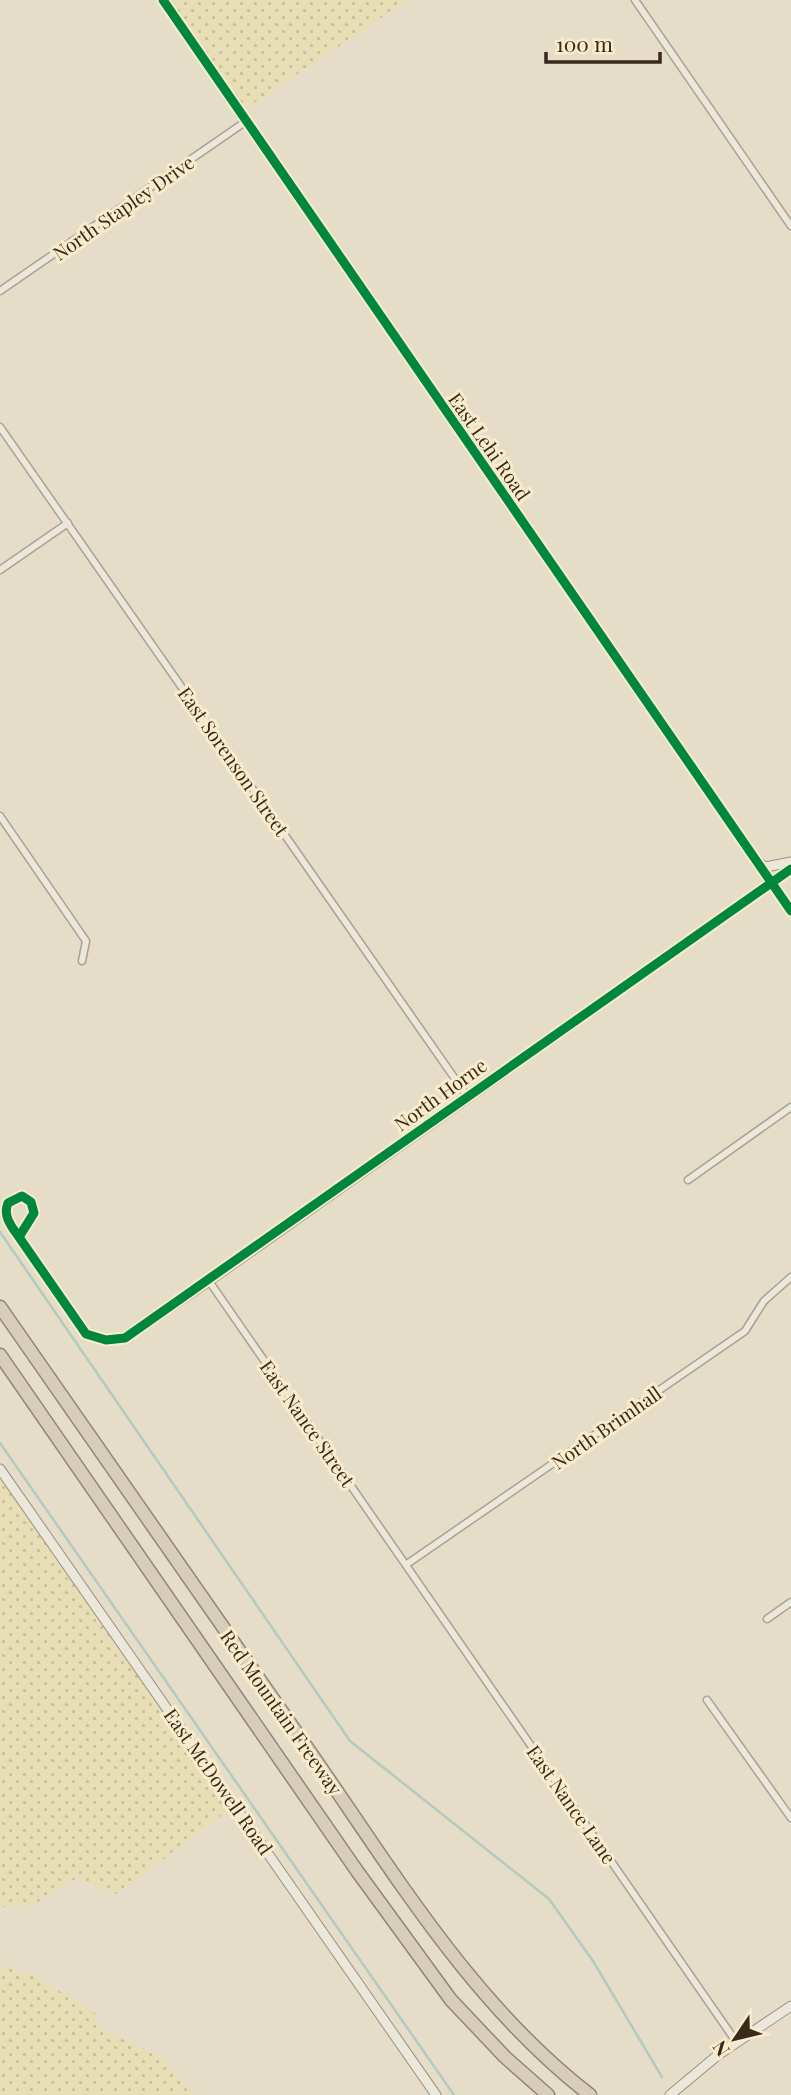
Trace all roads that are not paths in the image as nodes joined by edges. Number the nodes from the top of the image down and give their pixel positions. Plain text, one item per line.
1 (163, 0) edge
2 (635, 0) edge
3 (245, 122) junction
4 (791, 226) edge
5 (0, 291) edge
6 (0, 427) edge
7 (68, 523) junction
8 (0, 570) edge
9 (0, 816) edge
10 (757, 862) junction
11 (791, 862) edge
12 (791, 869) edge
13 (771, 883) junction
14 (791, 911) edge
15 (82, 961) dead end
16 (467, 1096) junction
17 (791, 1107) edge
18 (688, 1180) dead end
19 (19, 1237) junction
20 (791, 1277) edge
21 (209, 1281) junction
22 (0, 1307) edge
23 (106, 1340) joint
24 (0, 1355) edge
25 (0, 1469) edge
26 (407, 1564) junction
27 (791, 1602) edge
28 (767, 1619) dead end
29 (707, 1700) dead end
30 (791, 1818) edge
31 (791, 2006) edge
32 (737, 2043) junction
33 (436, 2095) edge
34 (548, 2095) edge
35 (590, 2095) edge
36 (670, 2095) edge

1 - 3 street, East Lehi Road
2 - 4 street
3 - 5 street, North Stapley Drive
3 - 10 street, East Lehi Road
6 - 7 street, East Sorenson Street
7 - 8 street
7 - 16 street, East Sorenson Street
9 - 15 street
10 - 11 street
10 - 13 street, East Lehi Road
12 - 13 street, North Horne
13 - 14 street, East Lehi Road
13 - 16 street, North Horne
16 - 21 street, North Horne
17 - 18 street
19 - 19 street
19 - 23 street
20 - 26 street, North Brimhall
21 - 23 street, North Horne
21 - 26 street, East Nance Street
22 - 35 highway, Red Mountain Freeway
24 - 34 highway, Red Mountain Freeway
25 - 33 street, East McDowell Road
26 - 32 street, East Nance Lane
27 - 28 street
29 - 30 street
31 - 32 street
32 - 36 street

